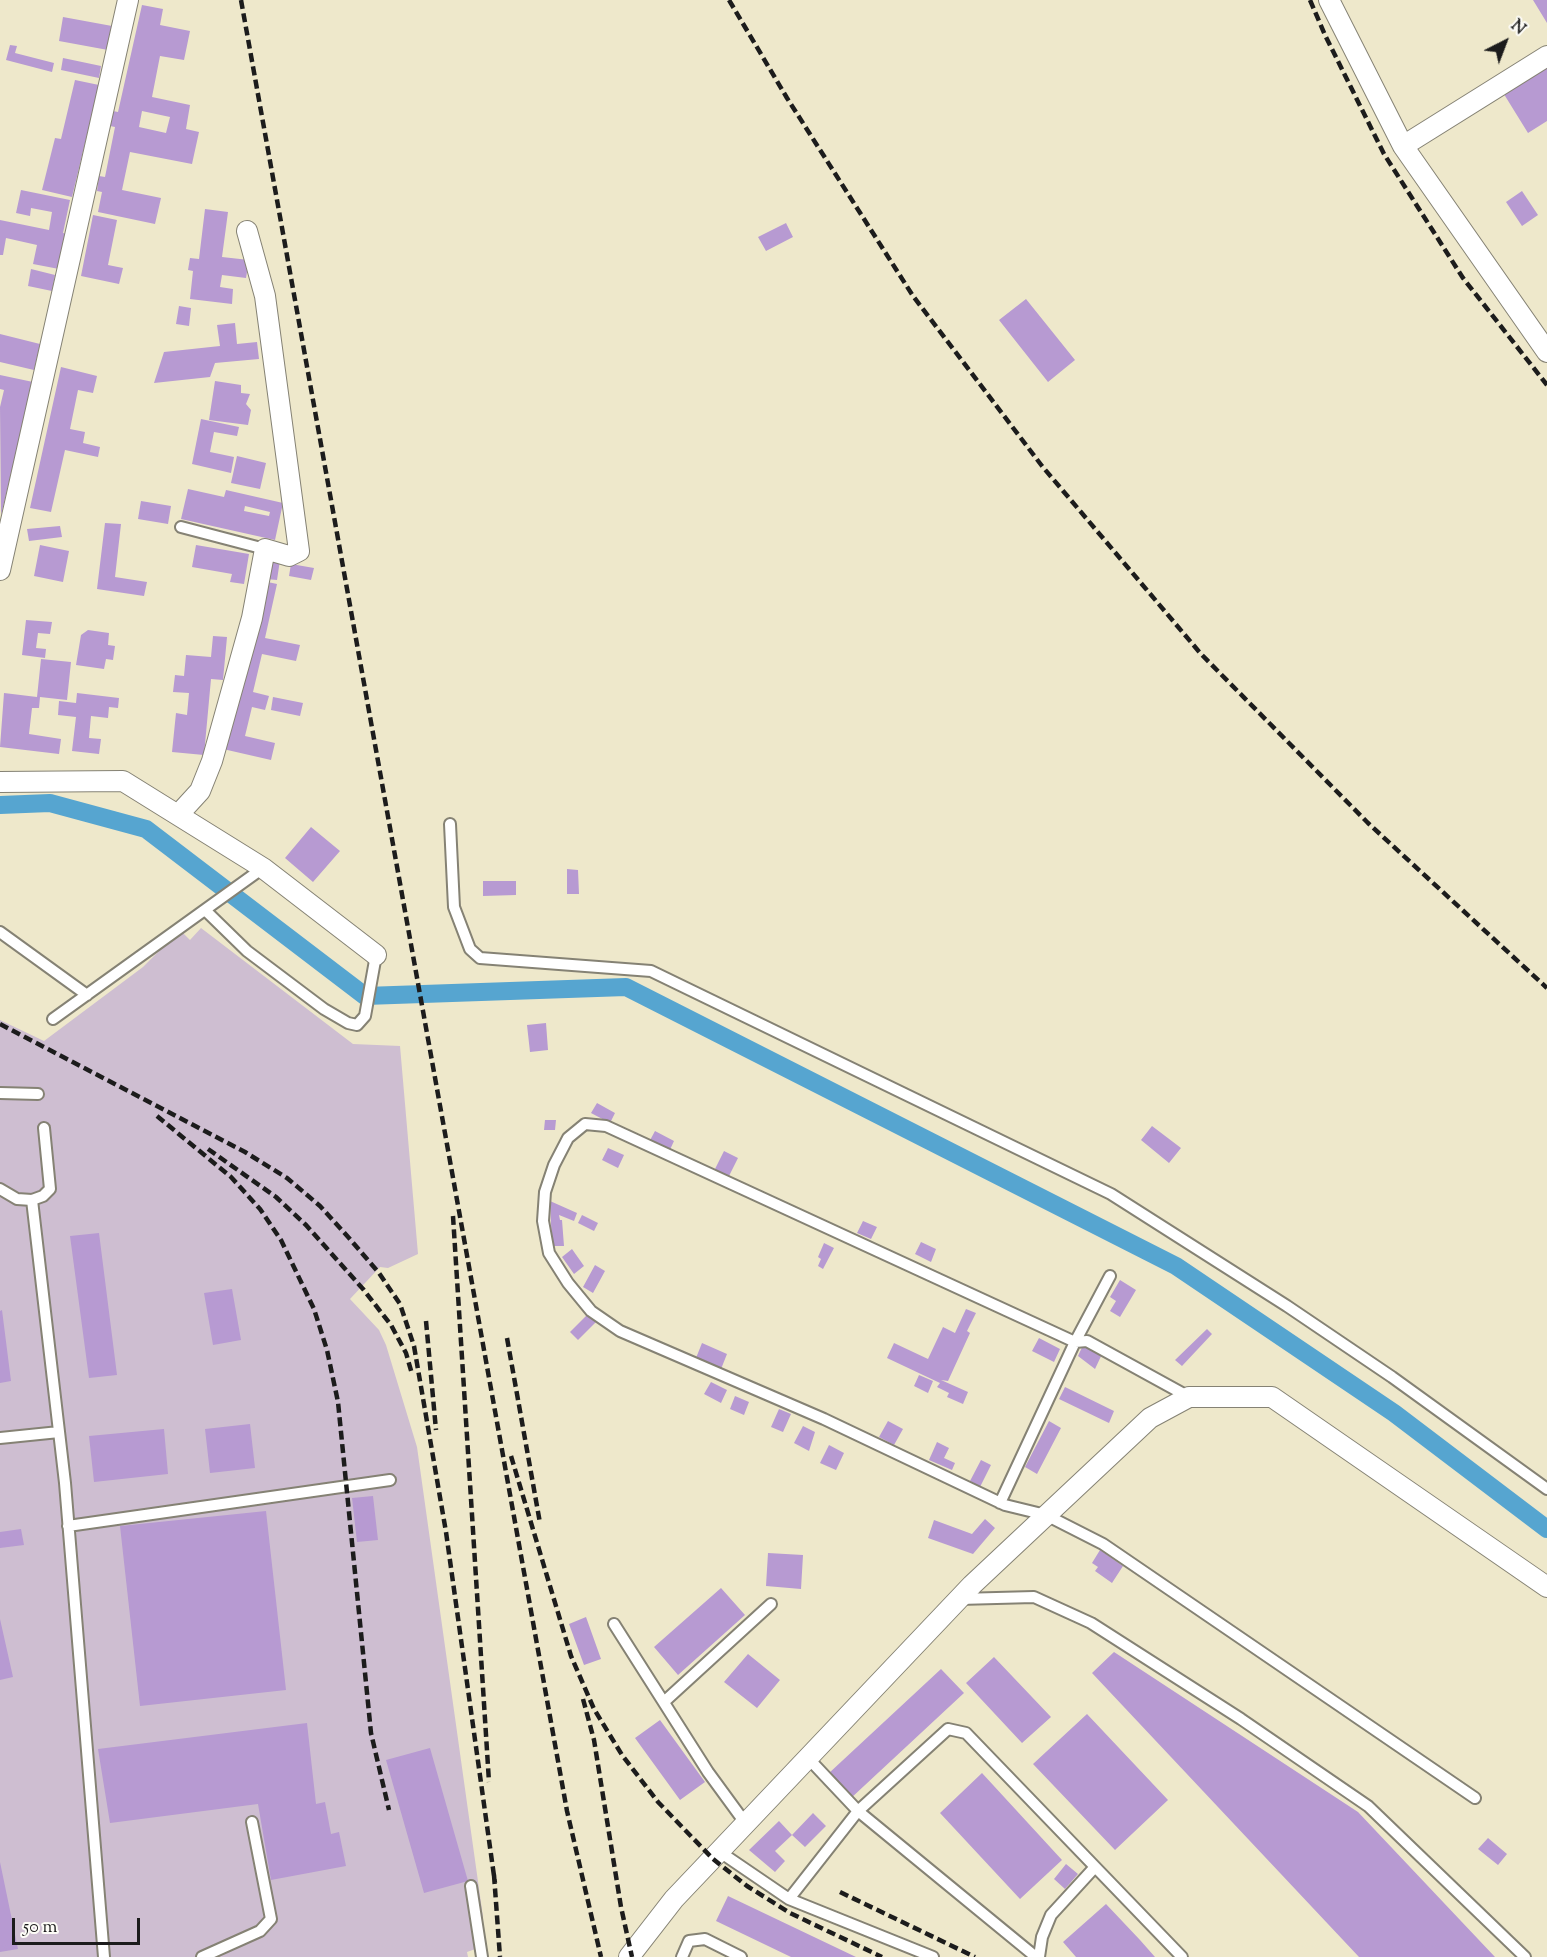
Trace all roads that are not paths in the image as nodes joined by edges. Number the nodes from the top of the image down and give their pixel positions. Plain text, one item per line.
1 (128, 0) edge
2 (1329, 0) edge
3 (1547, 56) edge
4 (1403, 146) junction
5 (248, 231) dead end
6 (1547, 352) edge
7 (181, 527) dead end
8 (265, 549) junction
9 (0, 570) edge
10 (0, 782) edge
11 (178, 815) junction
12 (450, 824) dead end
13 (262, 869) junction
14 (205, 910) junction
15 (0, 932) edge
16 (376, 957) joint
17 (87, 995) junction
18 (53, 1019) dead end
19 (0, 1093) edge
20 (38, 1094) dead end
21 (44, 1128) dead end
22 (0, 1189) edge
23 (32, 1200) junction
24 (1110, 1276) dead end
25 (1075, 1342) junction
26 (1189, 1397) junction
27 (59, 1432) junction
28 (0, 1438) edge
29 (390, 1480) dead end
30 (1547, 1489) edge
31 (1000, 1503) junction
32 (1046, 1515) junction
33 (69, 1526) junction
34 (1547, 1587) edge
35 (959, 1599) junction
36 (771, 1604) dead end
37 (614, 1624) dead end
38 (665, 1701) junction
39 (808, 1758) junction
40 (1475, 1798) dead end
41 (858, 1811) junction
42 (252, 1822) dead end
43 (746, 1824) junction
44 (720, 1852) junction
45 (1095, 1867) junction
46 (471, 1886) dead end
47 (789, 1899) junction
48 (104, 1957) edge
49 (202, 1957) edge
50 (482, 1957) edge
51 (629, 1957) edge
52 (682, 1957) edge
53 (741, 1957) edge
54 (933, 1957) edge
55 (1038, 1957) edge
56 (1182, 1957) edge
57 (1525, 1957) edge

1 - 9 street
2 - 4 street
3 - 4 street
4 - 6 street
5 - 8 street
7 - 8 lane
8 - 11 street
10 - 11 street
11 - 13 street
12 - 30 lane
13 - 14 lane
13 - 16 street
14 - 16 lane
14 - 17 lane
15 - 17 lane
17 - 18 lane
19 - 20 lane
21 - 23 lane
22 - 23 lane
23 - 27 lane
24 - 25 lane
25 - 26 lane
25 - 31 lane
25 - 31 lane
26 - 32 street
26 - 34 street
27 - 28 lane
27 - 33 lane
29 - 33 lane
31 - 32 lane
32 - 35 street
32 - 40 lane
33 - 48 lane
35 - 39 street
35 - 57 lane
36 - 38 lane
37 - 38 lane
38 - 43 lane
39 - 41 lane
39 - 43 street
41 - 45 lane
41 - 47 lane
41 - 55 lane
42 - 49 lane
43 - 44 street
44 - 47 lane
44 - 51 street
45 - 55 lane
45 - 56 lane
46 - 50 lane
47 - 54 lane
52 - 53 lane

